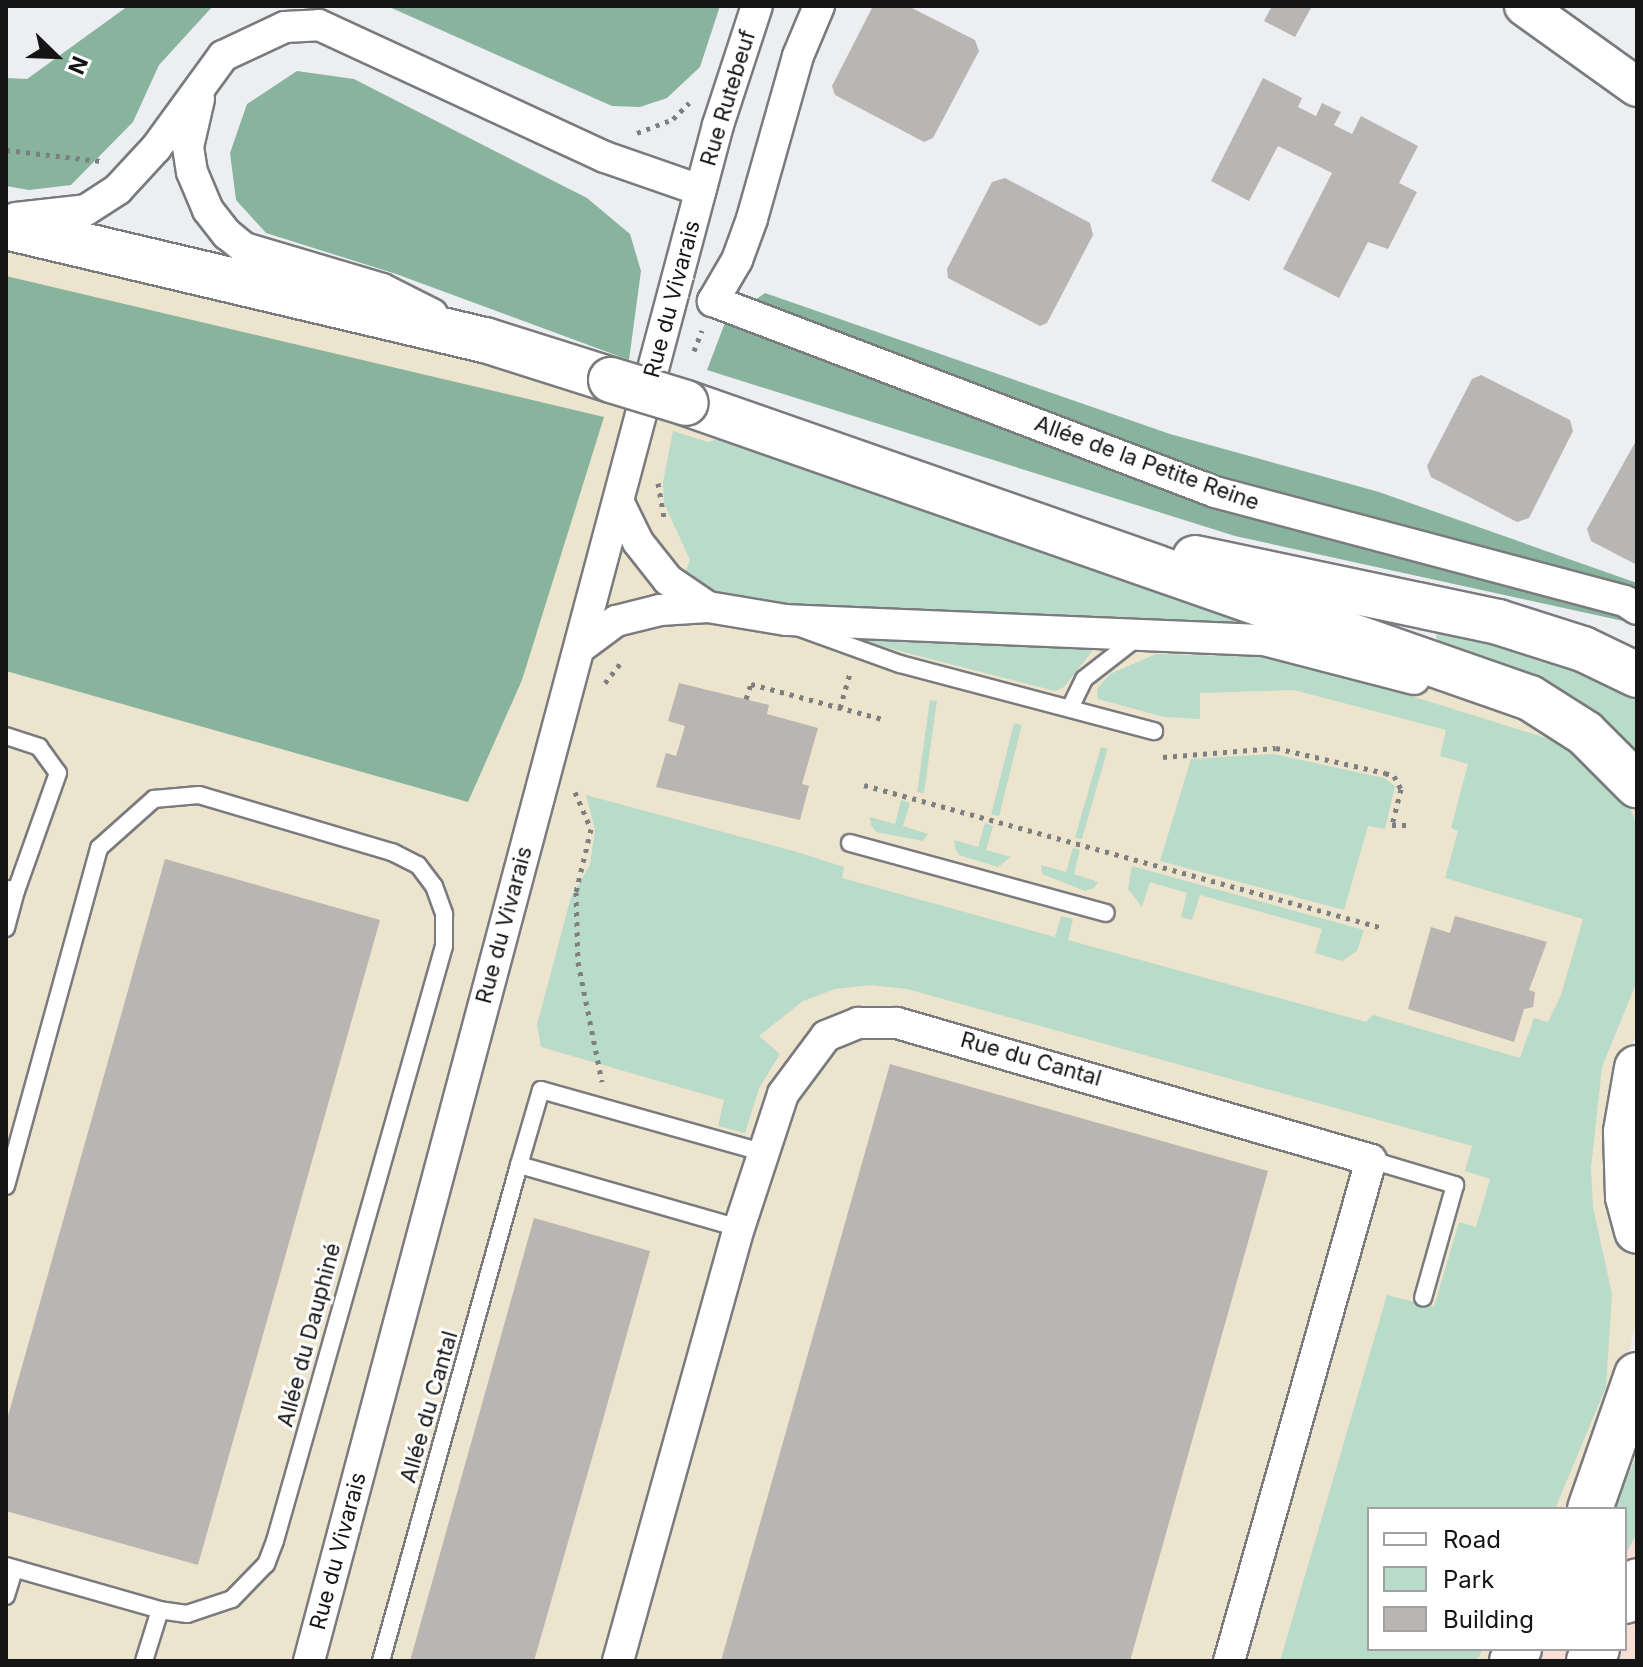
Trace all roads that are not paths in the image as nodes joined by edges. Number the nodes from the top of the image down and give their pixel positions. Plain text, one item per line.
1 (757, 6) edge
2 (819, 6) edge
3 (1524, 6) edge
4 (1637, 87) edge
5 (200, 93) junction
6 (700, 190) junction
7 (6, 217) edge
8 (6, 227) edge
9 (485, 340) junction
10 (619, 503) junction
11 (1063, 531) junction
12 (708, 607) junction
13 (1637, 609) edge
14 (786, 620) junction
15 (1140, 635) junction
16 (581, 647) junction
17 (1637, 675) edge
18 (1530, 698) junction
19 (1071, 706) junction
20 (1154, 731) dead end
21 (6, 736) edge
22 (1637, 785) edge
23 (850, 843) dead end
24 (11, 890) edge
25 (1106, 913) dead end
26 (6, 928) edge
27 (1637, 1068) edge
28 (762, 1152) junction
29 (1371, 1160) junction
30 (519, 1165) junction
31 (6, 1186) edge
32 (739, 1228) junction
33 (1637, 1231) edge
34 (1423, 1298) dead end
35 (1637, 1375) edge
36 (1591, 1507) edge
37 (10, 1568) edge
38 (6, 1596) edge
39 (160, 1610) junction
40 (144, 1661) edge
41 (309, 1661) edge
42 (381, 1661) edge
43 (618, 1661) edge
44 (1229, 1661) edge

1 - 6 street, Rue Rutebeuf
2 - 13 street, Allée de la Petite Reine
3 - 4 street
5 - 6 street
5 - 7 street
5 - 9 street
6 - 10 street, Rue du Vivarais
8 - 9 main road
9 - 11 main road, bridge
10 - 12 street
10 - 16 street, Rue du Vivarais
11 - 17 main road
11 - 18 main road
12 - 14 street
12 - 16 street
14 - 15 street
14 - 19 lane
15 - 18 street
15 - 19 lane
16 - 41 street, Rue du Vivarais
18 - 22 main road
19 - 20 lane
21 - 24 lane
23 - 25 lane
24 - 26 lane
27 - 33 main road
28 - 29 street, Rue du Cantal
28 - 30 lane, Allée du Cantal
28 - 32 street, Rue du Cantal
29 - 34 lane
29 - 44 street
30 - 32 lane
30 - 42 lane, Allée du Cantal
31 - 39 lane, Allée du Dauphiné
32 - 43 street, Rue du Cantal
35 - 36 main road
37 - 38 lane
37 - 39 lane, Allée du Dauphiné
39 - 40 lane

